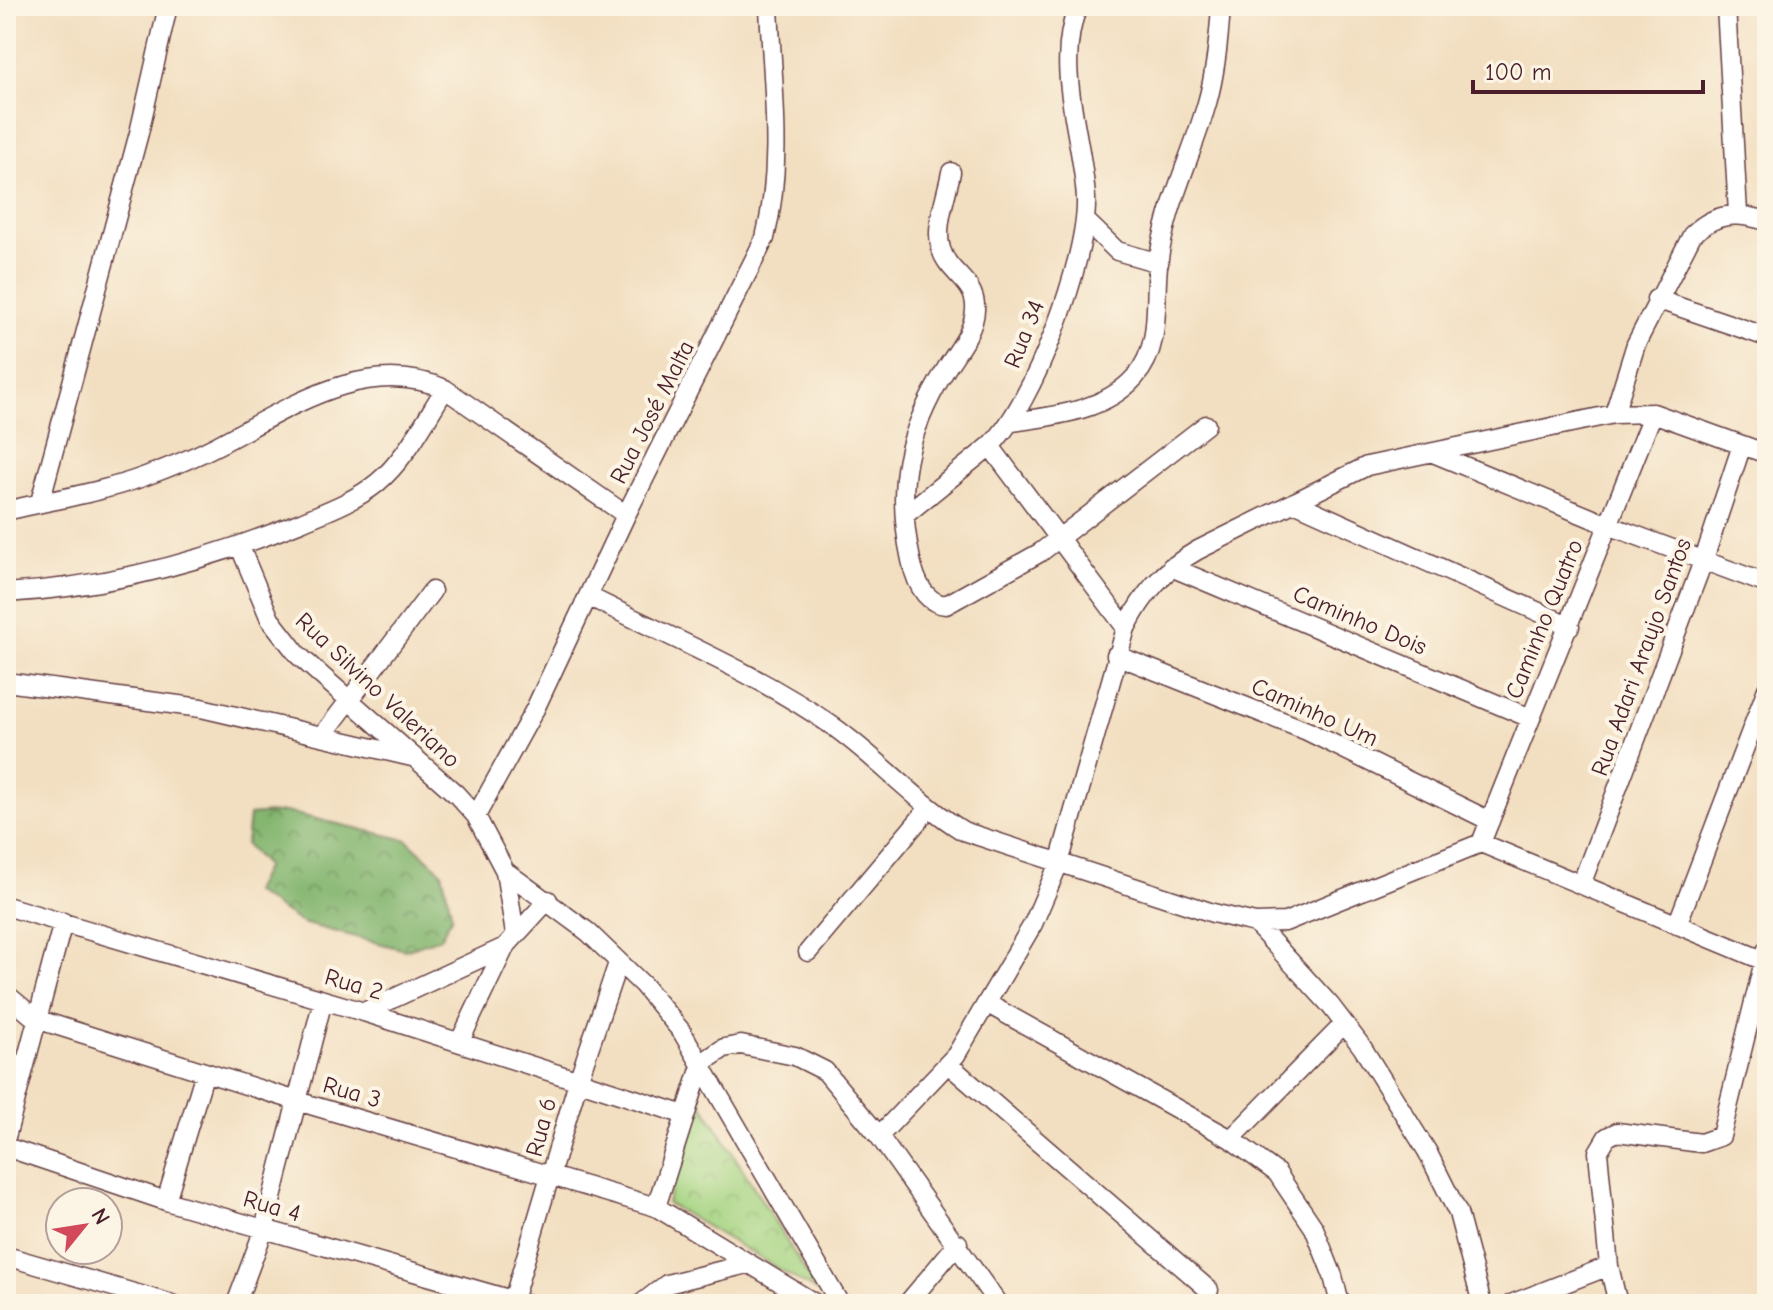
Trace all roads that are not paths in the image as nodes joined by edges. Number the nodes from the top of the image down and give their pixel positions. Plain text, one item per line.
1 (168, 6) edge
2 (769, 6) edge
3 (1078, 6) edge
4 (1221, 6) edge
5 (1726, 6) edge
6 (951, 172) dead end
7 (1738, 213) junction
8 (1086, 221) junction
9 (1767, 221) edge
10 (1159, 263) junction
11 (1656, 299) junction
12 (1767, 337) edge
13 (445, 389) junction
14 (1653, 413) junction
15 (1614, 414) junction
16 (1012, 422) junction
17 (1206, 425) dead end
18 (1742, 445) junction
19 (990, 446) junction
20 (1433, 453) junction
21 (1767, 454) edge
22 (40, 502) junction
23 (1294, 502) junction
24 (6, 511) edge
25 (626, 515) junction
26 (905, 515) junction
27 (1608, 525) junction
28 (1059, 538) junction
29 (240, 547) junction
30 (1704, 559) junction
31 (1171, 567) junction
32 (1767, 584) edge
33 (432, 591) dead end
34 (6, 593) edge
35 (590, 597) junction
36 (1570, 626) junction
37 (1126, 628) junction
38 (1116, 655) junction
39 (6, 682) edge
40 (1767, 689) edge
41 (349, 699) junction
42 (1530, 718) junction
43 (323, 735) junction
44 (415, 758) junction
45 (929, 808) junction
46 (476, 816) junction
47 (1490, 821) junction
48 (1481, 843) junction
49 (1059, 863) junction
50 (505, 871) junction
51 (1581, 885) junction
52 (548, 900) junction
53 (6, 906) edge
54 (63, 922) junction
55 (1255, 923) junction
56 (1677, 925) junction
57 (510, 941) junction
58 (808, 952) dead end
59 (1765, 957) edge
60 (618, 963) junction
61 (6, 994) edge
62 (323, 1000) junction
63 (988, 1004) junction
64 (364, 1012) junction
65 (36, 1019) junction
66 (1344, 1024) junction
67 (460, 1041) junction
68 (702, 1063) junction
69 (948, 1064) junction
70 (205, 1072) junction
71 (579, 1078) junction
72 (297, 1101) junction
73 (685, 1115) junction
74 (879, 1136) junction
75 (6, 1137) edge
76 (1231, 1139) junction
77 (6, 1147) edge
78 (553, 1175) junction
79 (166, 1201) junction
80 (656, 1207) junction
81 (264, 1229) junction
82 (958, 1243) junction
83 (6, 1256) edge
84 (747, 1264) junction
85 (1609, 1266) junction
86 (1209, 1290) dead end
87 (517, 1303) edge
88 (172, 1304) edge
89 (236, 1304) edge
90 (641, 1304) edge
91 (816, 1304) edge
92 (840, 1304) edge
93 (907, 1304) edge
94 (998, 1304) edge
95 (1340, 1304) edge
96 (1482, 1304) edge
97 (1511, 1304) edge
98 (1618, 1304) edge

1 - 22 street
2 - 25 street, Rua José Malta
3 - 8 street, Rua 34
4 - 10 street
5 - 7 street
6 - 26 street
7 - 9 street
7 - 11 street
8 - 10 street
8 - 16 street, Rua 34
10 - 16 street
11 - 12 street
11 - 15 street
13 - 22 street
13 - 25 street
13 - 29 street
14 - 15 street
14 - 18 street
14 - 27 street, Caminho Quatro
15 - 20 street
16 - 19 street, Rua 34
17 - 28 street
18 - 21 street
18 - 30 street, Rua Adari Araujo Santos
19 - 26 street, Rua 34
19 - 28 street
20 - 23 street
20 - 27 street
22 - 24 street
23 - 31 street
23 - 36 street
25 - 35 street, Rua José Malta
26 - 28 street
27 - 30 street
27 - 36 street, Caminho Quatro
28 - 37 street
29 - 34 street
29 - 41 street, Rua Silvino Valeriano
30 - 32 street
30 - 51 street, Rua Adari Araujo Santos
31 - 37 street
31 - 42 street, Caminho Dois
33 - 41 street
35 - 45 street
35 - 46 street, Rua José Malta
36 - 42 street, Caminho Quatro
37 - 38 street
38 - 47 street, Caminho Um
38 - 49 street
39 - 43 street
40 - 56 street
41 - 43 street
41 - 44 street, Rua Silvino Valeriano
42 - 47 street, Caminho Quatro
43 - 44 street
44 - 46 street, Rua Silvino Valeriano
45 - 49 street
45 - 58 street
46 - 50 street, Rua Silvino Valeriano
47 - 48 street, Caminho Quatro
48 - 51 street
48 - 55 street
49 - 55 street
49 - 63 street
50 - 52 street
50 - 57 street
51 - 56 street
52 - 57 street
52 - 60 street
53 - 54 street, Rua 2
54 - 62 street, Rua 2
54 - 65 street
55 - 66 street
56 - 59 street
57 - 64 street
57 - 67 street
59 - 85 street
60 - 68 street
60 - 71 street, Rua 6
61 - 65 street
62 - 64 street, Rua 2
62 - 72 street
63 - 69 street
63 - 76 street
64 - 67 street, Rua 2
65 - 70 street, Rua 3
65 - 75 street
66 - 76 street
66 - 96 street
67 - 71 street, Rua 2
68 - 73 street
68 - 74 street
68 - 92 street
69 - 74 street
69 - 86 street
70 - 72 street, Rua 3
70 - 79 street
71 - 73 street, Rua 2
71 - 78 street, Rua 6
72 - 78 street, Rua 3
72 - 81 street
73 - 80 street
74 - 82 street
76 - 95 street
77 - 79 street, Rua 4
78 - 80 street, Rua 3
78 - 87 street, Rua 6
79 - 81 street, Rua 4
80 - 84 street, Rua 3
81 - 87 street, Rua 4
81 - 89 street
82 - 93 street
82 - 94 street
83 - 88 street
84 - 90 street
84 - 91 street, Rua 3
85 - 97 street
85 - 98 street

